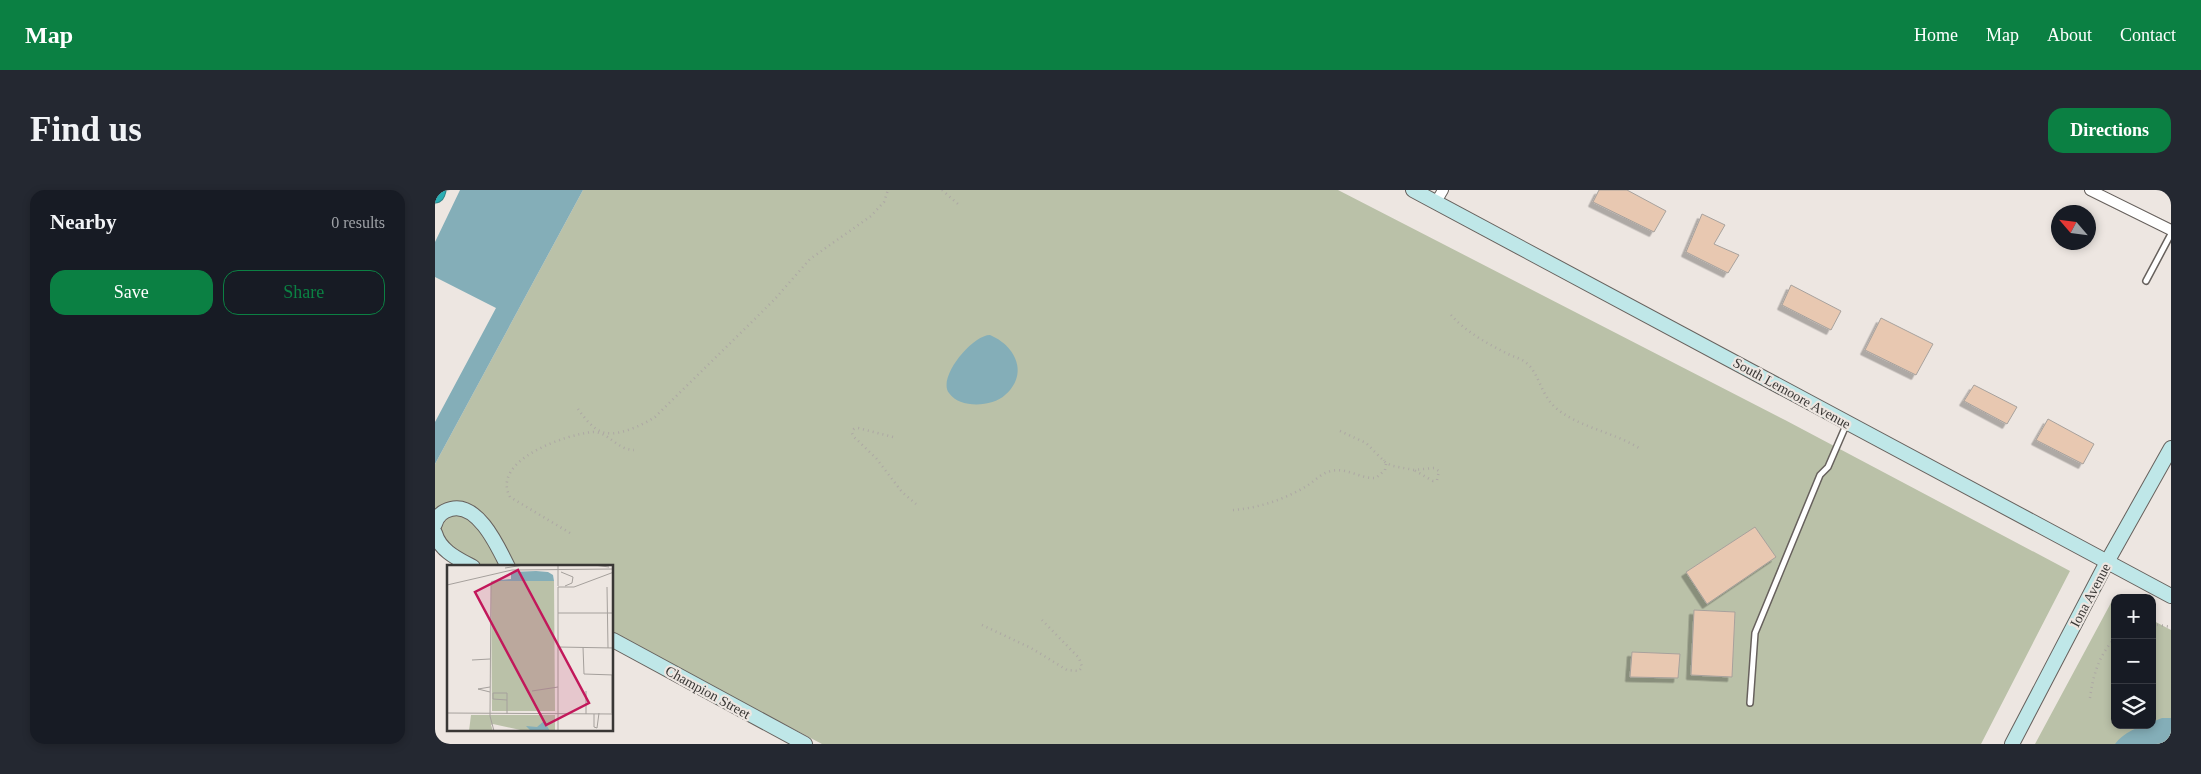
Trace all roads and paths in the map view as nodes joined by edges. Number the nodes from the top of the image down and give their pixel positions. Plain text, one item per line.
1 (888, 190) edge
2 (942, 190) edge
3 (1413, 190) edge
4 (2089, 190) edge
5 (1440, 196) edge
6 (958, 204) dead end
7 (2171, 232) edge
8 (2146, 281) dead end
9 (1451, 315) dead end
10 (578, 410) dead end
11 (1847, 423) junction
12 (595, 428) junction
13 (1340, 431) dead end
14 (595, 432) junction
15 (609, 433) junction
16 (607, 437) junction
17 (893, 437) dead end
18 (1639, 448) dead end
19 (2171, 448) edge
20 (634, 450) dead end
21 (1384, 460) junction
22 (1396, 467) junction
23 (1414, 470) junction
24 (1383, 473) junction
25 (916, 504) dead end
26 (1233, 510) dead end
27 (435, 524) edge
28 (435, 533) edge
29 (570, 533) dead end
30 (2107, 562) junction
31 (471, 565) edge
32 (507, 565) edge
33 (2171, 596) edge
34 (1042, 620) dead end
35 (982, 625) dead end
36 (2156, 625) edge
37 (2171, 627) edge
38 (2114, 639) edge
39 (614, 641) edge
40 (2090, 698) dead end
41 (1750, 703) dead end
42 (805, 744) edge
43 (2012, 744) edge

1 - 15 path
2 - 6 path
3 - 5 street, South Lemoore Avenue
4 - 7 street
5 - 11 street, South Lemoore Avenue
7 - 8 lane
9 - 18 path
10 - 12 path
11 - 30 street, South Lemoore Avenue
11 - 41 lane
12 - 14 path
12 - 15 path
13 - 21 path
14 - 16 path
14 - 29 path
15 - 16 path
16 - 20 path
17 - 25 path
19 - 30 street, Iona Avenue
21 - 22 path
21 - 24 path
22 - 23 path
22 - 24 path
23 - 23 path
24 - 26 path
27 - 32 street
28 - 31 street
30 - 33 street, South Lemoore Avenue
30 - 43 street, Iona Avenue
34 - 35 path
36 - 37 path
38 - 40 path
39 - 42 street, Champion Street

